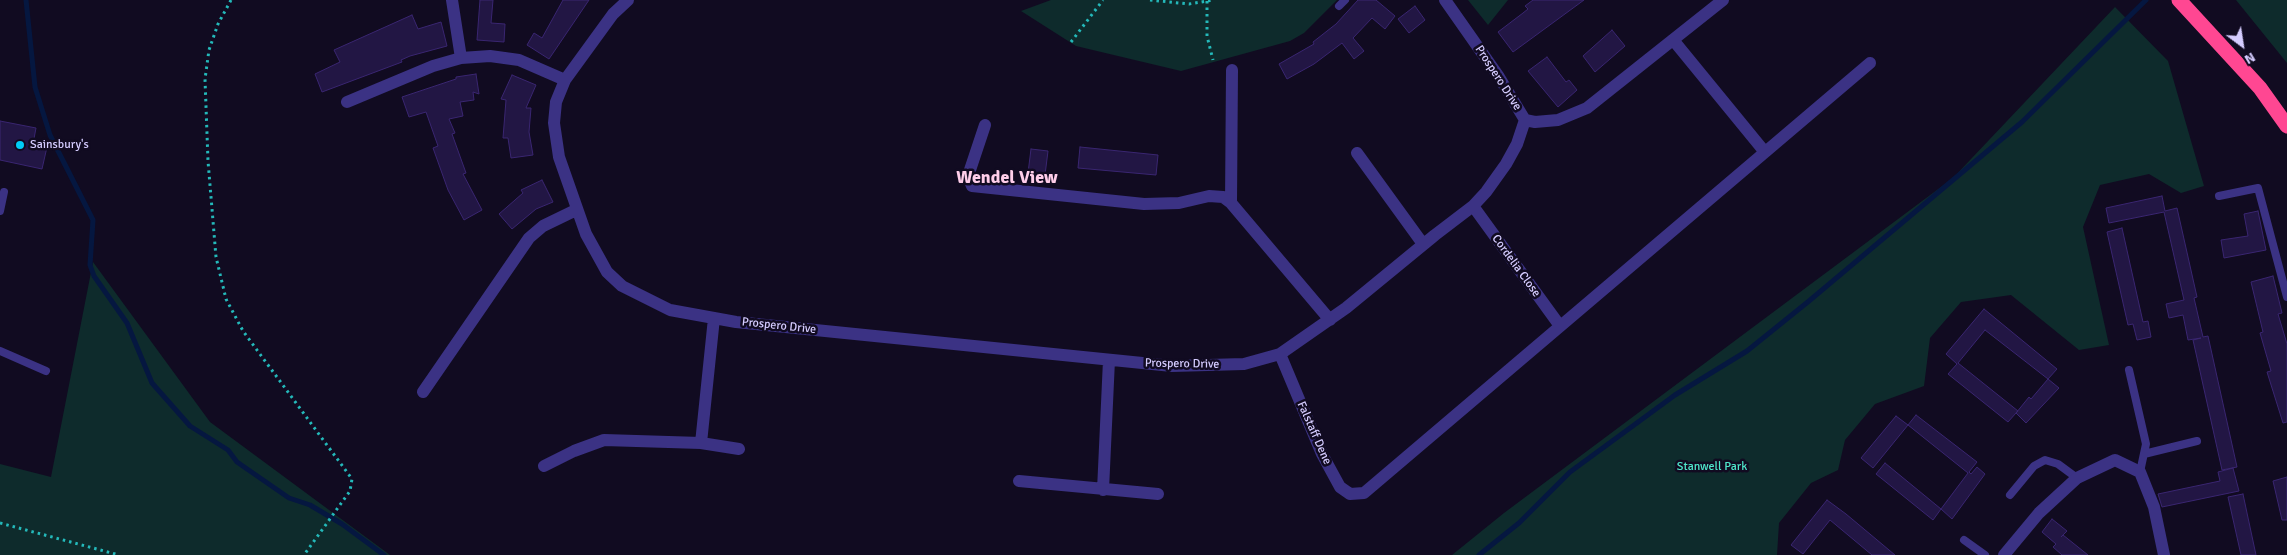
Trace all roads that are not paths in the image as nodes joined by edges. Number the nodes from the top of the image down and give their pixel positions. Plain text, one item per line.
1 (452, 0) edge
2 (628, 0) edge
3 (1445, 0) edge
4 (1723, 0) edge
5 (2179, 0) edge
6 (1674, 41) junction
7 (461, 58) junction
8 (1870, 62) dead end
9 (1232, 70) dead end
10 (565, 80) junction
11 (347, 102) dead end
12 (1525, 120) junction
13 (985, 125) dead end
14 (2287, 126) edge
15 (1764, 151) junction
16 (1357, 153) dead end
17 (4, 192) dead end
18 (2219, 196) dead end
19 (1231, 203) junction
20 (1473, 206) junction
21 (576, 210) junction
22 (0, 211) edge
23 (1423, 244) junction
24 (2287, 297) edge
25 (714, 318) junction
26 (1330, 320) junction
27 (1560, 326) junction
28 (0, 351) edge
29 (1280, 354) junction
30 (1109, 360) junction
31 (2129, 370) dead end
32 (46, 371) dead end
33 (422, 392) dead end
34 (2197, 441) dead end
35 (701, 443) junction
36 (739, 450) dead end
37 (2144, 454) junction
38 (544, 466) dead end
39 (2140, 472) junction
40 (2077, 478) junction
41 (1019, 481) dead end
42 (1103, 490) junction
43 (1158, 494) dead end
44 (2010, 495) dead end
45 (1964, 540) dead end
46 (1985, 555) edge
47 (2004, 555) edge
48 (2164, 555) edge

1 - 7 street
2 - 10 street, Prospero Drive
3 - 12 street, Prospero Drive
4 - 6 street
5 - 14 highway
6 - 12 street
6 - 15 street
7 - 10 street
7 - 11 street
8 - 15 street
9 - 19 street
10 - 21 street, Prospero Drive
12 - 20 street, Prospero Drive
13 - 19 street
15 - 27 street
16 - 23 street
17 - 22 lane
18 - 24 lane
19 - 26 street
20 - 23 street, Prospero Drive
20 - 27 street, Cordelia Close
21 - 25 street, Prospero Drive
21 - 33 street
23 - 26 street, Prospero Drive
25 - 30 street, Prospero Drive
25 - 35 street
26 - 29 street, Prospero Drive
27 - 29 street, Falstaff Dene
28 - 32 lane
29 - 30 street, Prospero Drive
30 - 42 street
31 - 37 lane
34 - 37 lane
35 - 36 street
35 - 38 street
37 - 39 lane
39 - 40 street
39 - 48 street
40 - 44 lane
40 - 47 street
41 - 42 street
42 - 43 street
45 - 46 lane

